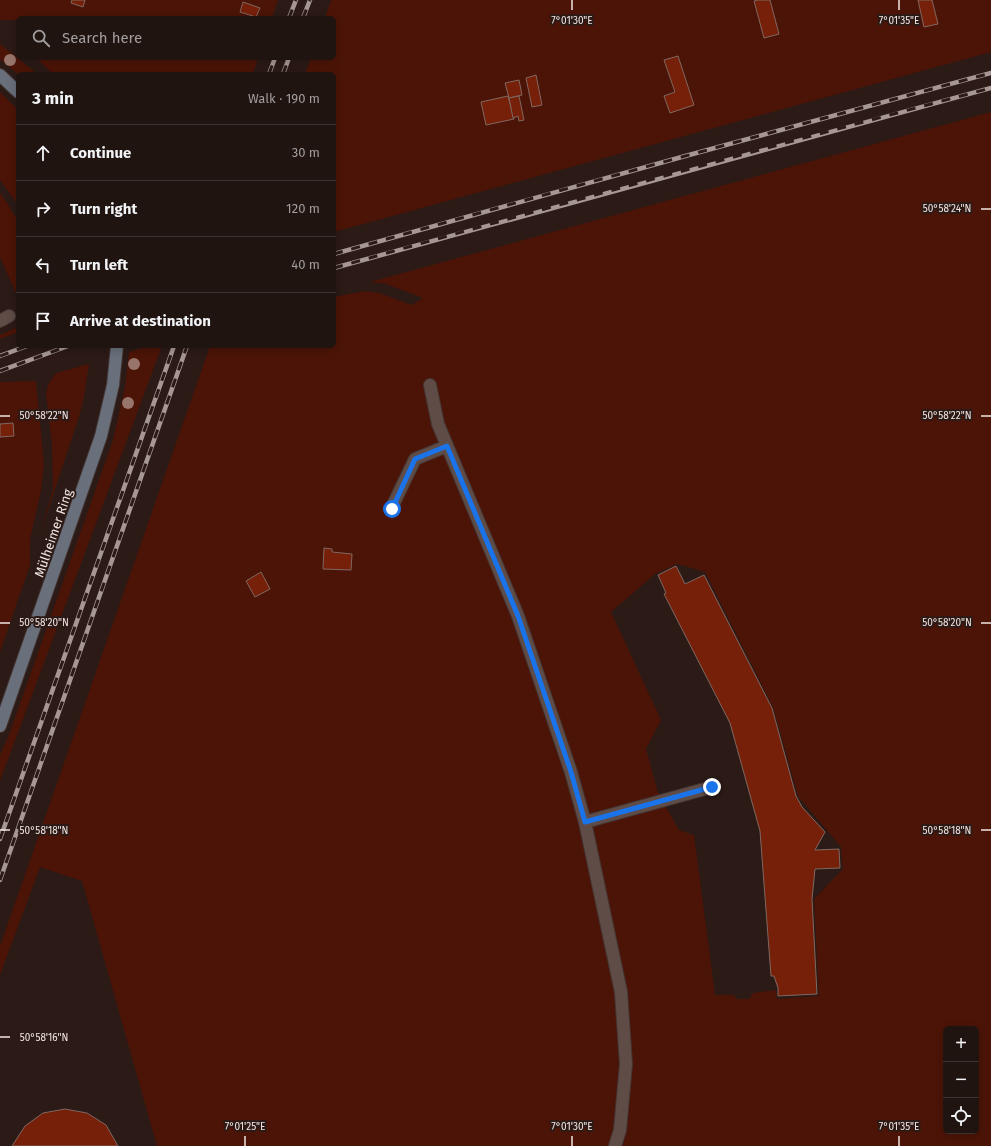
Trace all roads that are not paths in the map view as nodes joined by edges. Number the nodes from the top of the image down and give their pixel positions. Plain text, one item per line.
1 (0, 75) edge
2 (16, 90) edge
3 (117, 348) edge
4 (430, 385) dead end
5 (447, 446) junction
6 (392, 509) dead end
7 (0, 726) edge
8 (712, 787) dead end
9 (585, 822) junction
10 (615, 1146) edge

1 - 2 street
3 - 7 street, Mülheimer Ring
4 - 5 lane
5 - 6 lane
5 - 9 lane
8 - 9 lane
9 - 10 lane

